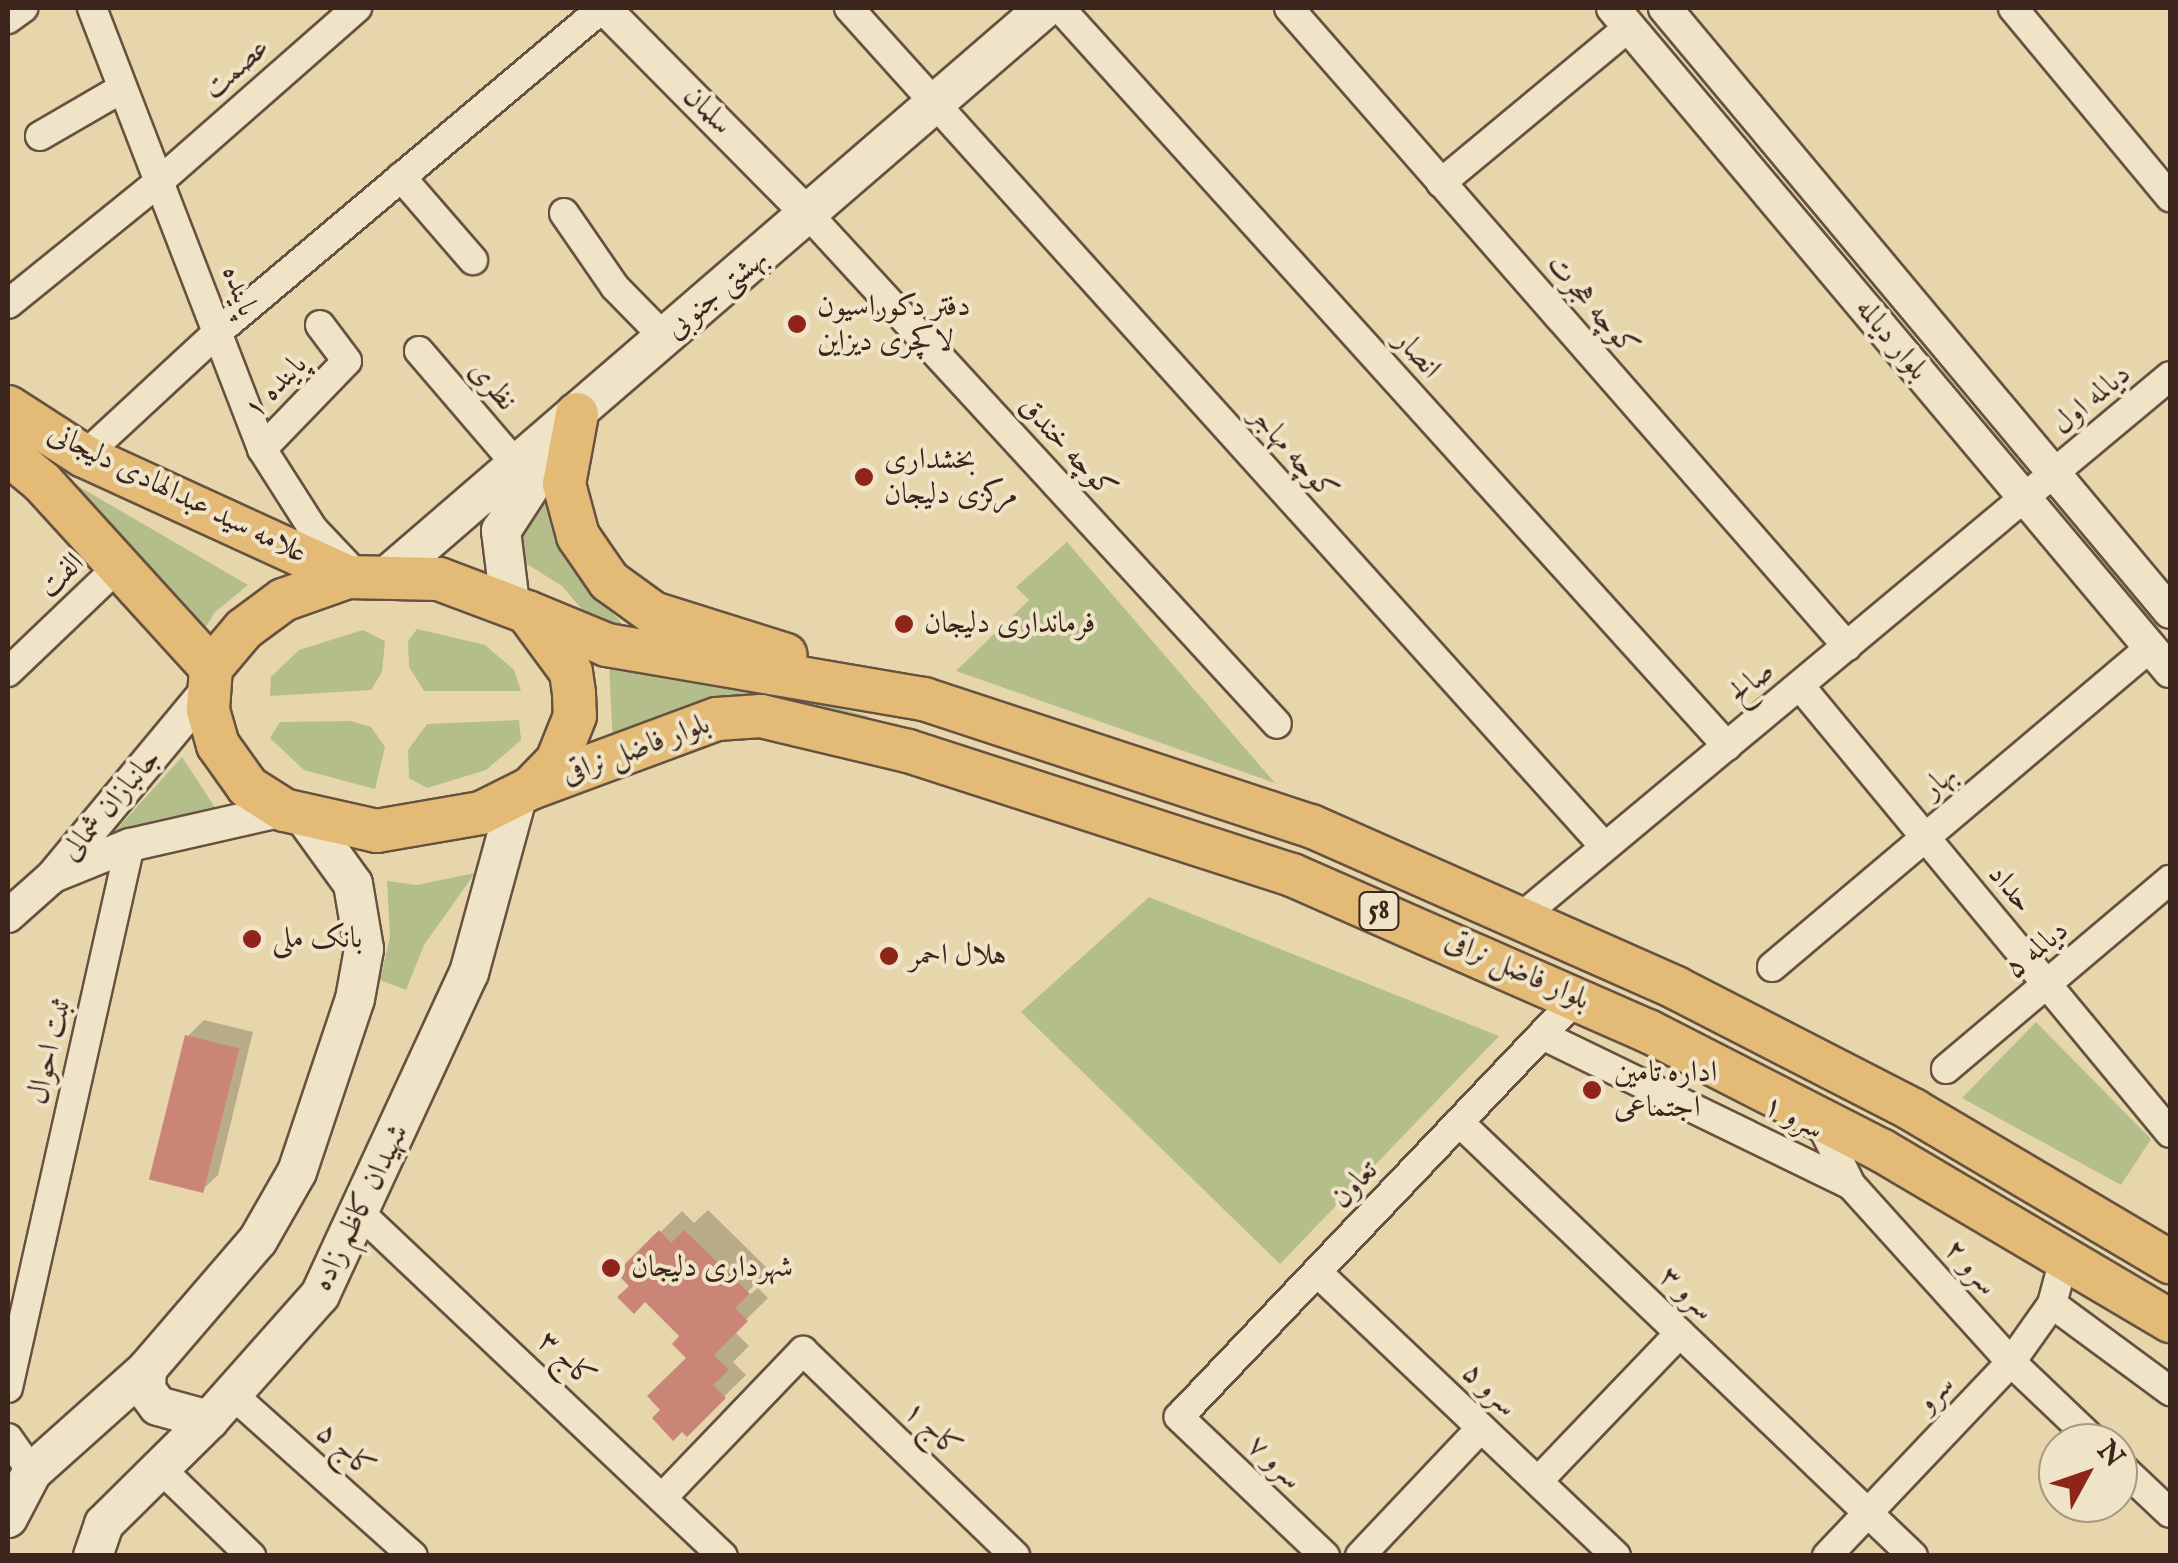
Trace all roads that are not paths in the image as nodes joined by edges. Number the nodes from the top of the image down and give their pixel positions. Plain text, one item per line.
1 (23, 8) edge
2 (92, 8) edge
3 (357, 8) edge
4 (603, 8) edge
5 (849, 8) edge
6 (1045, 8) edge
7 (1060, 8) edge
8 (1288, 8) edge
9 (1666, 8) edge
10 (2012, 8) edge
11 (1621, 17) edge
12 (8, 19) edge
13 (122, 89) junction
14 (933, 106) junction
15 (40, 136) dead end
16 (401, 178) junction
17 (161, 180) junction
18 (1441, 183) junction
19 (2170, 196) edge
20 (564, 213) dead end
21 (809, 216) junction
22 (472, 260) dead end
23 (8, 304) edge
24 (320, 325) dead end
25 (220, 330) junction
26 (665, 338) junction
27 (419, 351) dead end
28 (2170, 376) edge
29 (8, 408) edge
30 (577, 414) junction
31 (262, 448) junction
32 (8, 454) edge
33 (84, 456) junction
34 (515, 464) junction
35 (2055, 473) junction
36 (2025, 500) junction
37 (118, 568) junction
38 (364, 577) junction
39 (519, 608) junction
40 (2170, 612) edge
41 (1846, 646) junction
42 (2160, 659) edge
43 (8, 672) edge
44 (209, 678) junction
45 (1800, 686) junction
46 (924, 699) junction
47 (1277, 724) dead end
48 (1727, 746) junction
49 (525, 791) junction
50 (294, 813) junction
51 (1925, 837) junction
52 (130, 845) junction
53 (1604, 846) junction
54 (52, 877) junction
55 (2170, 880) edge
56 (8, 916) edge
57 (1520, 918) junction
58 (1772, 966) dead end
59 (2047, 984) junction
60 (1577, 998) junction
61 (1542, 1035) junction
62 (1946, 1069) dead end
63 (1818, 1118) junction
64 (1459, 1122) junction
65 (2170, 1133) edge
66 (1851, 1185) junction
67 (361, 1214) junction
68 (2064, 1259) junction
69 (2170, 1262) edge
70 (1318, 1272) junction
71 (2052, 1304) junction
72 (2170, 1321) edge
73 (1680, 1332) junction
74 (2011, 1362) junction
75 (147, 1369) junction
76 (8, 1388) edge
77 (2170, 1391) edge
78 (221, 1407) junction
79 (1180, 1417) joint
80 (2075, 1423) edge
81 (1481, 1428) junction
82 (8, 1438) edge
83 (160, 1468) junction
84 (32, 1472) junction
85 (1538, 1482) junction
86 (2138, 1483) edge
87 (662, 1498) junction
88 (1868, 1512) junction
89 (2170, 1514) edge
90 (8, 1518) edge
91 (692, 1545) edge
92 (93, 1556) edge
93 (251, 1556) edge
94 (413, 1556) edge
95 (723, 1556) edge
96 (1015, 1556) edge
97 (1325, 1556) edge
98 (1360, 1556) edge
99 (1616, 1556) edge
100 (1827, 1556) edge
101 (1913, 1556) edge

1 - 12 street
2 - 13 street, پاینده
3 - 17 street, عصمت
4 - 16 street
4 - 21 street, سلمان
5 - 14 street, کوچه مهاجر
6 - 14 main road, بهشتی جنوبی
7 - 48 street, انصار
8 - 18 street, کوچه هجرت
9 - 35 street, بلوار دیالمه
10 - 19 street
11 - 18 street
11 - 36 street, بلوار دیالمه
13 - 15 street
13 - 17 street, پاینده
14 - 21 main road, بهشتی جنوبی
14 - 53 street, کوچه مهاجر
16 - 22 street
16 - 25 street
17 - 23 street, عصمت
17 - 25 street, پاینده
18 - 41 street, کوچه هجرت
20 - 26 street
21 - 26 main road, بهشتی جنوبی
21 - 47 street, کوچه خندق
24 - 31 street, پاینده ۱
25 - 31 street, پاینده
25 - 33 street
26 - 30 main road, بهشتی جنوبی
27 - 34 street, نظری
28 - 35 street, دیالمه اول
29 - 33 main road, علامه سید عبدالهادی دلیجانی
30 - 34 main road, بهشتی جنوبی
30 - 39 main road
30 - 46 main road
31 - 38 street, پاینده
32 - 37 main road, علامه سید عبدالهادی دلیجانی
33 - 38 main road, علامه سید عبدالهادی دلیجانی
34 - 38 main road, بهشتی جنوبی
35 - 36 street, دیالمه اول
35 - 40 street, بلوار دیالمه
36 - 41 street, صالح
36 - 42 street, بلوار دیالمه
37 - 43 street, الفت
37 - 44 main road, علامه سید عبدالهادی دلیجانی
38 - 39 main road
38 - 44 main road
39 - 46 main road, بلوار فاضل نراقی / 58
39 - 49 main road
41 - 45 street, صالح
42 - 51 street, بهار
44 - 50 main road
44 - 54 street, جانبازان شمالی
45 - 48 street, صالح
45 - 51 street, حداد
46 - 57 main road, بلوار فاضل نراقی / 58
48 - 53 street, صالح
49 - 50 main road
49 - 60 main road, بلوار فاضل نراقی / 58
49 - 67 main road, شهیدان کاظم زاده
50 - 52 street
50 - 75 main road
51 - 58 street, بهار
51 - 59 street, حداد
52 - 54 street
52 - 76 street, ثبت احوال
53 - 57 street, صالح
54 - 56 street, جانبازان شمالی
55 - 59 street, دیالمه ۵
57 - 69 main road, بلوار فاضل نراقی / 58
59 - 62 street, دیالمه ۵
59 - 65 street, حداد
60 - 61 street, تعاون
60 - 63 main road, بلوار فاضل نراقی / 58
61 - 64 street, تعاون
61 - 66 street, سرو ۱
63 - 66 street, سرو ۲
63 - 68 main road, بلوار فاضل نراقی / 58
64 - 70 street, تعاون
64 - 73 street, سرو ۳
66 - 74 street, سرو ۲
67 - 78 main road, شهیدان کاظم زاده
67 - 87 street, کاج ۳
68 - 71 street, سرو
68 - 72 main road, بلوار فاضل نراقی / 58
70 - 79 street, تعاون
70 - 81 street, سرو ۵
71 - 74 street, سرو
71 - 77 street
73 - 85 street
73 - 88 street, سرو ۳
74 - 80 street, سرو ۲
74 - 88 street, سرو
75 - 78 main road
75 - 84 main road
78 - 83 main road, شهیدان کاظم زاده
78 - 94 street, کاج ۵
79 - 97 street, سرو ۷
81 - 85 street, سرو ۵
81 - 98 street
82 - 84 street
83 - 92 main road, شهیدان کاظم زاده
83 - 93 street
84 - 90 main road
85 - 99 street, سرو ۵
86 - 89 street
87 - 91 street, کاج ۳
87 - 96 street, کاج ۱
88 - 100 street, سرو
88 - 101 street, سرو ۳
91 - 95 street, کاج ۳

